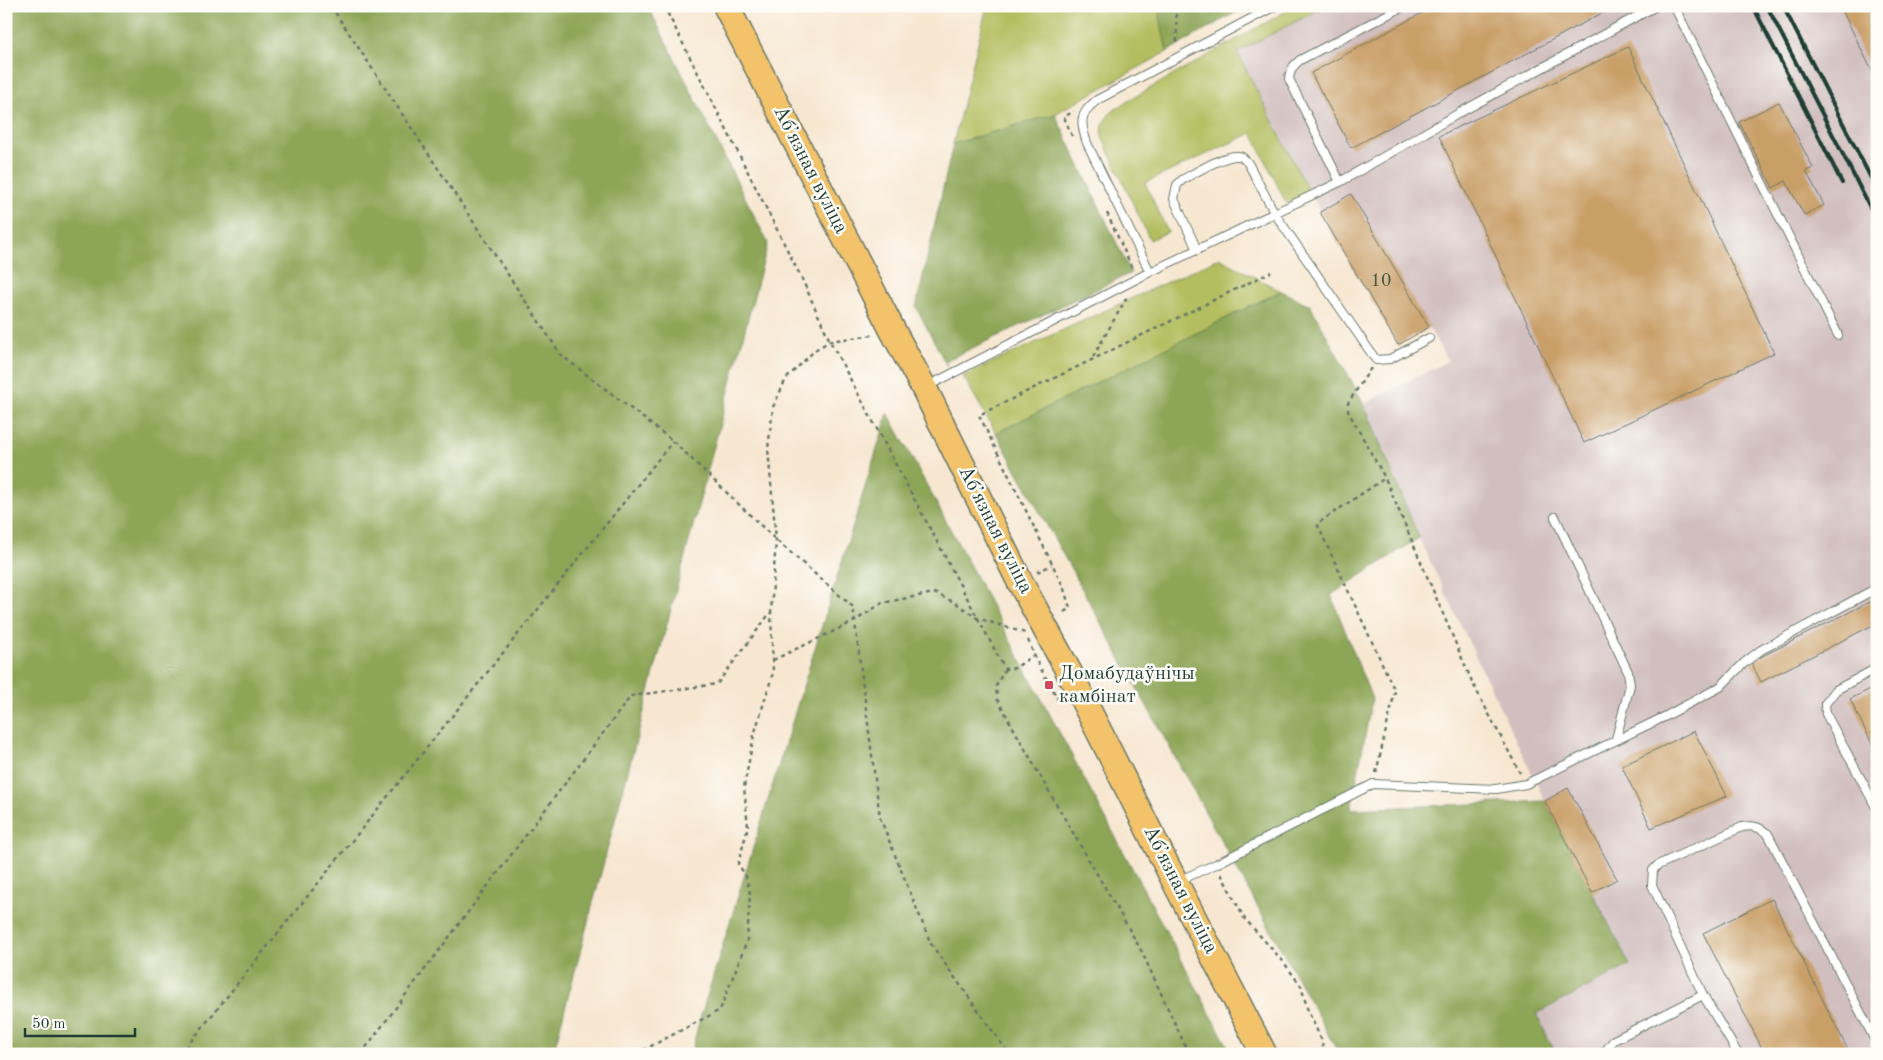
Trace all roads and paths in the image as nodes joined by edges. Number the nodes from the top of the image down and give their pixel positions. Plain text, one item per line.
1 (331, 6) edge
2 (664, 6) edge
3 (726, 6) edge
4 (1176, 6) edge
5 (1274, 6) edge
6 (1404, 6) edge
7 (1656, 6) edge
8 (1674, 6) edge
9 (1178, 54) dead end
10 (1080, 108) dead end
11 (1076, 144) dead end
12 (1340, 182) junction
13 (1104, 207) dead end
14 (1275, 214) junction
15 (1197, 250) junction
16 (1150, 272) junction
17 (1271, 272) dead end
18 (1137, 279) junction
19 (894, 333) junction
20 (1838, 335) dead end
21 (1429, 338) dead end
22 (830, 341) junction
23 (1092, 359) junction
24 (1376, 360) junction
25 (924, 388) junction
26 (673, 441) junction
27 (1385, 478) junction
28 (1555, 517) dead end
29 (776, 540) junction
30 (1877, 588) edge
31 (1064, 612) dead end
32 (771, 613) junction
33 (977, 618) junction
34 (855, 621) junction
35 (1025, 633) dead end
36 (1034, 655) dead end
37 (773, 660) junction
38 (1037, 662) dead end
39 (1877, 668) edge
40 (1005, 669) junction
41 (1060, 703) dead end
42 (1616, 739) junction
43 (1373, 784) junction
44 (1526, 784) junction
45 (1877, 809) edge
46 (1216, 864) junction
47 (1175, 882) junction
48 (1703, 995) junction
49 (1877, 1044) edge
50 (181, 1054) edge
51 (361, 1054) edge
52 (636, 1054) edge
53 (1010, 1054) edge
54 (1189, 1054) edge
55 (1264, 1054) edge
56 (1324, 1054) edge
57 (1603, 1054) edge
58 (1738, 1054) edge

1 - 26 path
2 - 22 path
3 - 19 main road, Абʼязная вуліца
4 - 9 path
5 - 16 lane
6 - 12 lane
7 - 12 lane
8 - 20 lane
10 - 11 path
12 - 14 lane
13 - 18 path
14 - 15 lane
14 - 15 lane
14 - 24 lane
15 - 16 lane
16 - 18 lane
17 - 23 path
18 - 23 path
18 - 25 lane
19 - 22 path
19 - 25 main road, Абʼязная вуліца
21 - 24 lane
22 - 29 path
22 - 33 path
23 - 31 path
24 - 27 path
25 - 47 main road, Абʼязная вуліца
26 - 29 path
26 - 50 path
27 - 43 path
27 - 44 path
28 - 42 lane
29 - 32 path
29 - 34 path
30 - 42 lane
32 - 37 path
32 - 51 path
33 - 34 path
33 - 35 path
33 - 40 path
34 - 37 path
34 - 53 path
36 - 40 path
37 - 52 path
38 - 41 path
39 - 45 lane
40 - 54 path
42 - 44 lane
43 - 44 lane
43 - 46 lane
46 - 47 lane
46 - 56 path
47 - 55 main road, Абʼязная вуліца
48 - 49 lane
48 - 57 lane
48 - 58 lane

